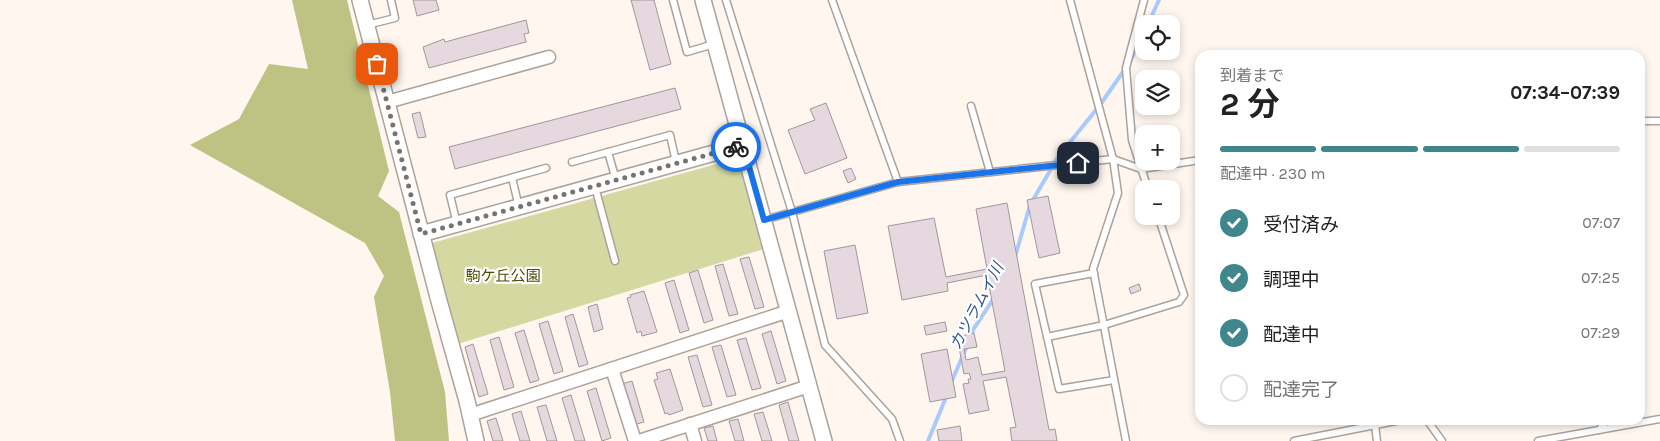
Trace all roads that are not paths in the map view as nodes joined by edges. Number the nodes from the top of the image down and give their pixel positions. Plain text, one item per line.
1 (360, 0) edge
2 (391, 0) edge
3 (673, 0) edge
4 (703, 0) edge
5 (726, 0) edge
6 (832, 0) edge
7 (1070, 0) edge
8 (1074, 0) edge
9 (1144, 0) edge
10 (1072, 8) junction
11 (367, 25) junction
12 (715, 44) junction
13 (549, 57) dead end
14 (387, 102) junction
15 (971, 106) dead end
16 (1645, 121) edge
17 (1660, 121) edge
18 (743, 145) junction
19 (1135, 150) edge
20 (608, 152) junction
21 (1113, 159) junction
22 (1195, 161) edge
23 (572, 162) dead end
24 (677, 163) junction
25 (1180, 163) edge
26 (1135, 167) edge
27 (546, 168) dead end
28 (990, 172) junction
29 (512, 178) junction
30 (616, 180) junction
31 (898, 182) junction
32 (594, 186) junction
33 (519, 206) junction
34 (792, 212) junction
35 (764, 220) junction
36 (457, 224) junction
37 (1161, 225) edge
38 (421, 234) junction
39 (615, 261) dead end
40 (1094, 274) junction
41 (789, 311) junction
42 (1104, 325) junction
43 (1047, 337) junction
44 (612, 369) junction
45 (1114, 380) junction
46 (809, 386) junction
47 (470, 415) junction
48 (1660, 419) edge
49 (1645, 422) edge
50 (690, 424) junction
51 (1375, 425) joint
52 (1431, 425) edge
53 (1603, 425) edge
54 (1627, 425) edge
55 (1599, 430) junction
56 (476, 441) edge
57 (634, 441) edge
58 (639, 441) edge
59 (695, 441) edge
60 (824, 441) edge
61 (900, 441) edge
62 (1126, 441) edge
63 (1296, 441) edge
64 (1377, 441) edge
65 (1442, 441) edge
66 (1538, 441) edge

1 - 11 street
2 - 11 lane
3 - 12 lane
4 - 12 street
5 - 34 lane
6 - 31 lane
7 - 10 lane
8 - 10 lane
9 - 19 lane
10 - 21 lane
11 - 14 street
12 - 18 street
13 - 14 street
14 - 38 street
15 - 28 lane
16 - 17 lane
18 - 24 street
18 - 35 street
20 - 23 lane
20 - 24 lane
20 - 30 lane
21 - 26 lane
21 - 28 lane
21 - 40 lane
22 - 25 lane
24 - 30 street
27 - 29 lane
28 - 31 lane
29 - 33 lane
29 - 36 lane
30 - 32 street
31 - 34 lane
32 - 33 street
32 - 39 lane
33 - 36 street
34 - 35 lane
34 - 61 lane
35 - 41 street
36 - 38 street
37 - 42 lane
38 - 47 street
40 - 42 lane
40 - 43 lane
41 - 44 street
41 - 46 street
42 - 43 lane
42 - 45 lane
43 - 45 lane
44 - 47 street
44 - 57 street
45 - 62 lane
46 - 50 street
46 - 60 street
47 - 56 street
48 - 49 lane
50 - 58 street
50 - 59 street
51 - 63 lane
51 - 64 lane
52 - 65 lane
53 - 55 lane
54 - 55 lane
55 - 66 lane

